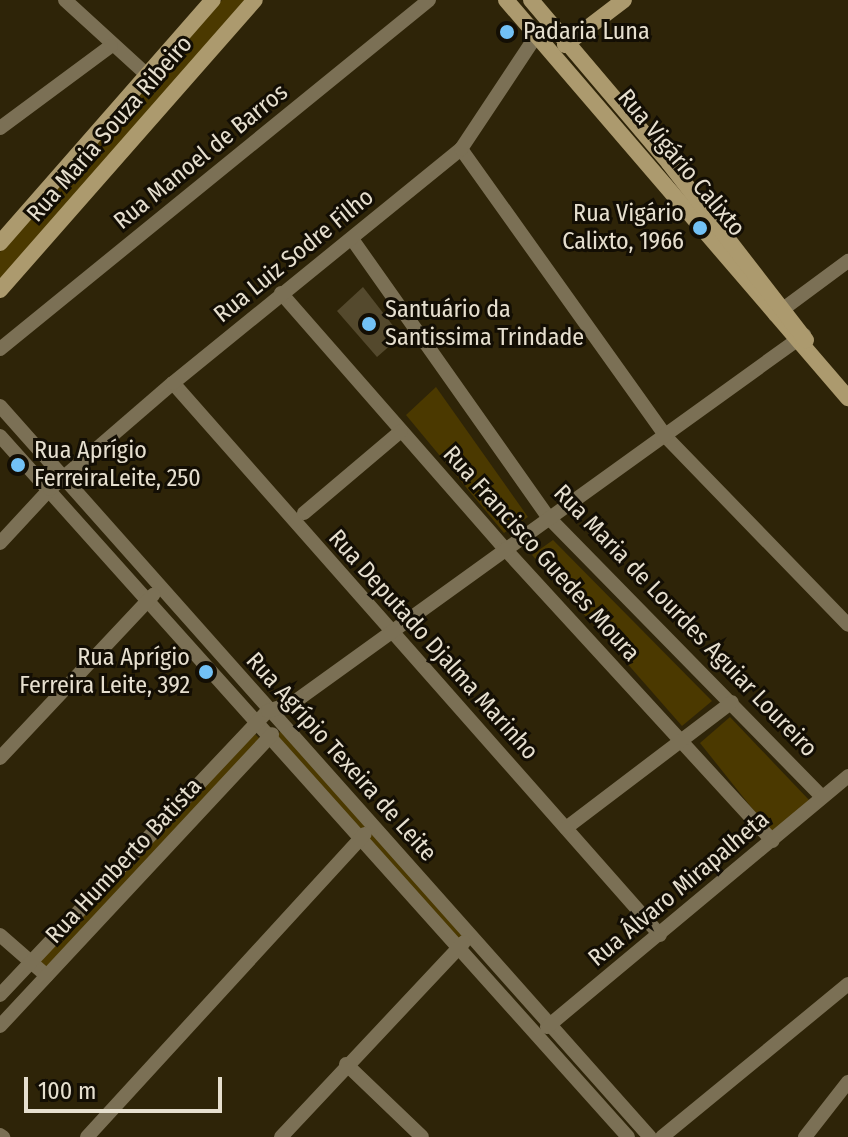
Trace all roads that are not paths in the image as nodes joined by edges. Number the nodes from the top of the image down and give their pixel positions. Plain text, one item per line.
1 (65, 0) edge
2 (213, 0) edge
3 (255, 0) edge
4 (429, 0) edge
5 (506, 0) edge
6 (531, 0) edge
7 (624, 0) edge
8 (538, 33) junction
9 (565, 45) junction
10 (111, 46) junction
11 (147, 75) junction
12 (0, 128) edge
13 (461, 149) junction
14 (352, 239) junction
15 (0, 243) edge
16 (848, 261) edge
17 (0, 290) edge
18 (281, 293) junction
19 (780, 311) junction
20 (801, 338) junction
21 (0, 349) edge
22 (173, 383) junction
23 (848, 398) edge
24 (0, 406) edge
25 (401, 431) junction
26 (0, 436) edge
27 (667, 438) junction
28 (65, 477) junction
29 (50, 489) junction
30 (304, 513) dead end
31 (549, 518) junction
32 (0, 543) edge
33 (505, 549) junction
34 (161, 588) junction
35 (147, 602) junction
36 (848, 625) edge
37 (391, 632) junction
38 (732, 702) junction
39 (293, 703) junction
40 (268, 711) junction
41 (254, 724) junction
42 (280, 726) junction
43 (267, 739) junction
44 (681, 741) junction
45 (0, 758) edge
46 (848, 776) edge
47 (822, 797) junction
48 (373, 826) junction
49 (566, 828) junction
50 (360, 839) junction
51 (773, 841) junction
52 (474, 933) junction
53 (0, 935) edge
54 (660, 935) junction
55 (459, 946) junction
56 (30, 962) junction
57 (47, 976) junction
58 (848, 984) edge
59 (0, 995) edge
60 (552, 1022) junction
61 (0, 1026) edge
62 (538, 1035) junction
63 (346, 1064) junction
64 (848, 1082) edge
65 (87, 1137) edge
66 (281, 1137) edge
67 (422, 1137) edge
68 (628, 1137) edge
69 (650, 1137) edge
70 (662, 1137) edge
71 (805, 1137) edge

1 - 10 street
2 - 11 main road, Rua Maria Souza Ribeiro
3 - 17 main road, Rua Maria Souza Ribeiro
4 - 21 street, Rua Manoel de Barros
5 - 8 main road, Rua Vigário Calixto
6 - 9 main road, Rua Vigário Calixto
7 - 9 main road
8 - 13 street, Rua Luiz Sodre Filho
8 - 19 main road, Rua Vigário Calixto
9 - 19 main road, Rua Vigário Calixto
10 - 11 street
10 - 12 street
11 - 15 main road, Rua Maria Souza Ribeiro
13 - 14 street, Rua Luiz Sodre Filho
13 - 27 street
14 - 18 street, Rua Luiz Sodre Filho
14 - 31 street, Rua Maria de Lourdes Aguiar Loureiro
16 - 19 street
18 - 22 street, Rua Luiz Sodre Filho
18 - 25 street, Rua Francisco Guedes Moura
19 - 20 main road, Rua Vigário Calixto
20 - 23 main road, Rua Vigário Calixto
20 - 27 street
22 - 28 street, Rua Luiz Sodre Filho
22 - 37 street, Rua Deputado Djalma Marinho
24 - 28 street, Rua Agrípio Texeira de Leite
25 - 30 street
25 - 33 street, Rua Francisco Guedes Moura
26 - 29 street, Rua Agrípio Texeira de Leite
27 - 31 street
27 - 36 street
28 - 29 street, Rua Luiz Sodre Filho
28 - 34 street, Rua Agrípio Texeira de Leite
29 - 32 street, Rua Luiz Sodre Filho
29 - 35 street, Rua Agrípio Texeira de Leite
31 - 33 street
31 - 38 street, Rua Maria de Lourdes Aguiar Loureiro
33 - 37 street
33 - 44 street, Rua Francisco Guedes Moura
34 - 35 street
34 - 40 street, Rua Agrípio Texeira de Leite
35 - 41 street, Rua Agrípio Texeira de Leite
35 - 45 street
37 - 39 street
37 - 49 street, Rua Deputado Djalma Marinho
38 - 44 street
38 - 47 street, Rua Maria de Lourdes Aguiar Loureiro
39 - 40 street
39 - 42 street, Rua Humberto Batista
40 - 41 street, Rua Humberto Batista
40 - 42 street, Rua Agrípio Texeira de Leite
41 - 43 street, Rua Agrípio Texeira de Leite
41 - 56 street, Rua Humberto Batista
42 - 43 street, Rua Humberto Batista
42 - 48 street, Rua Agrípio Texeira de Leite
43 - 50 street, Rua Agrípio Texeira de Leite
43 - 57 street, Rua Humberto Batista
44 - 49 street
44 - 51 street, Rua Francisco Guedes Moura
46 - 47 street, Rua Álvaro Mirapalheta
47 - 51 street, Rua Álvaro Mirapalheta
48 - 50 street
48 - 52 street, Rua Agrípio Texeira de Leite
49 - 54 street, Rua Deputado Djalma Marinho
50 - 55 street, Rua Agrípio Texeira de Leite
50 - 65 street
51 - 54 street, Rua Álvaro Mirapalheta
52 - 55 street
52 - 60 street, Rua Agrípio Texeira de Leite
53 - 56 street
54 - 60 street, Rua Álvaro Mirapalheta
55 - 62 street, Rua Agrípio Texeira de Leite
55 - 63 street
56 - 57 street
56 - 59 street, Rua Humberto Batista
57 - 61 street, Rua Humberto Batista
58 - 70 street
60 - 62 street, Rua Álvaro Mirapalheta
60 - 69 street, Rua Agrípio Texeira de Leite
62 - 68 street, Rua Agrípio Texeira de Leite
63 - 66 street
63 - 67 street
64 - 71 street

